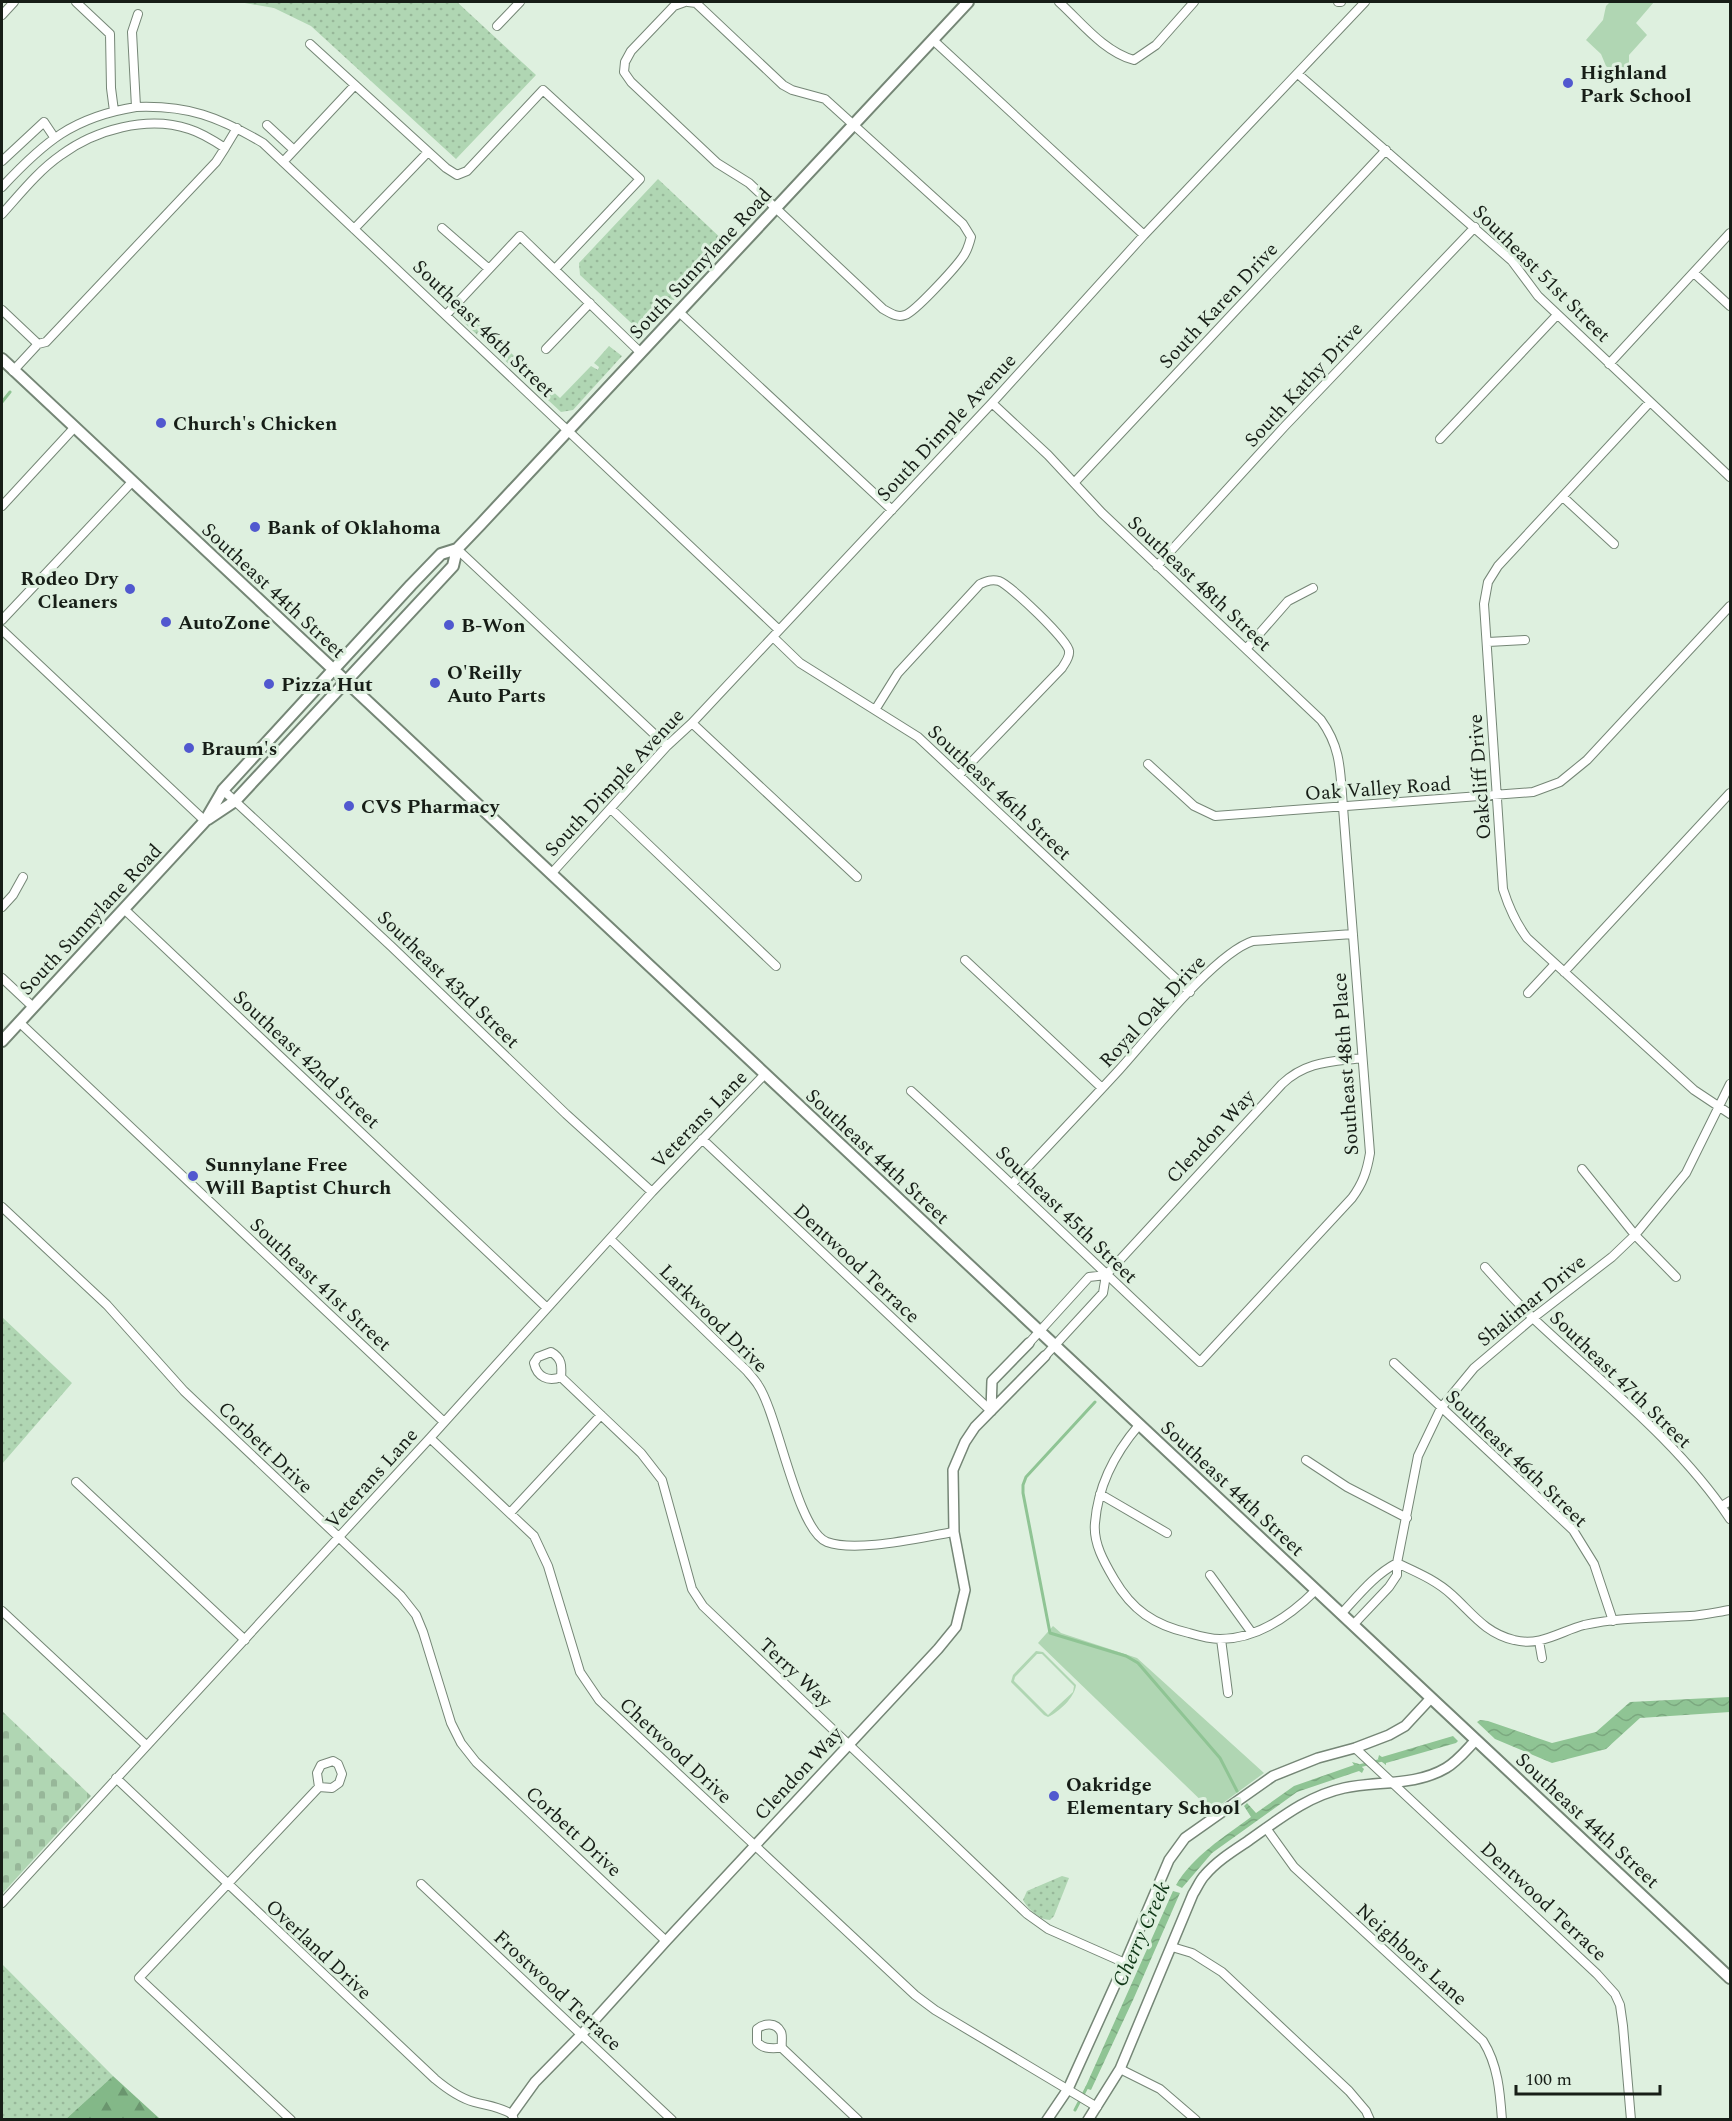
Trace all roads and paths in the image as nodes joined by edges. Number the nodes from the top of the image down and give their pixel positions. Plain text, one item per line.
1 (14, 2) edge
2 (76, 2) edge
3 (520, 2) edge
4 (687, 2) edge
5 (968, 2) edge
6 (1059, 2) edge
7 (1194, 2) edge
8 (1365, 2) edge
9 (138, 14) dead end
10 (2, 15) edge
11 (497, 26) dead end
12 (933, 40) junction
13 (310, 44) dead end
14 (1298, 74) junction
15 (355, 85) junction
16 (136, 107) junction
17 (114, 111) junction
18 (854, 124) junction
19 (267, 125) dead end
20 (237, 128) junction
21 (54, 137) junction
22 (225, 148) junction
23 (294, 150) junction
24 (1386, 150) junction
25 (428, 152) junction
26 (2, 161) edge
27 (283, 162) junction
28 (2, 187) edge
29 (776, 208) junction
30 (2, 214) edge
31 (1475, 227) junction
32 (442, 228) dead end
33 (354, 229) junction
34 (1731, 233) edge
35 (1144, 235) junction
36 (489, 269) junction
37 (555, 269) junction
38 (1694, 273) junction
39 (590, 303) junction
40 (1731, 306) edge
41 (2, 310) edge
42 (679, 312) junction
43 (446, 315) junction
44 (1557, 315) junction
45 (38, 344) junction
46 (546, 349) dead end
47 (641, 352) junction
48 (2, 359) edge
49 (1609, 364) junction
50 (14, 371) junction
51 (993, 402) junction
52 (1650, 402) junction
53 (74, 428) junction
54 (568, 431) junction
55 (1440, 439) dead end
56 (1731, 477) edge
57 (132, 482) junction
58 (1074, 483) junction
59 (1563, 497) junction
60 (2, 506) edge
61 (892, 510) junction
62 (1614, 544) dead end
63 (457, 549) junction
64 (1157, 566) junction
65 (1313, 588) dead end
66 (1731, 606) edge
67 (2, 620) edge
68 (2, 630) edge
69 (779, 630) junction
70 (773, 637) junction
71 (1525, 640) dead end
72 (1488, 642) junction
73 (1246, 649) junction
74 (333, 669) junction
75 (347, 682) junction
76 (875, 710) junction
77 (692, 723) junction
78 (667, 746) junction
79 (1148, 764) dead end
80 (959, 775) junction
81 (223, 790) junction
82 (1731, 794) edge
83 (1497, 796) junction
84 (235, 801) junction
85 (1343, 807) junction
86 (610, 809) junction
87 (205, 821) junction
88 (551, 874) junction
89 (857, 877) dead end
90 (23, 878) dead end
91 (2, 907) edge
92 (124, 909) junction
93 (1353, 934) junction
94 (965, 960) dead end
95 (1555, 964) junction
96 (776, 966) dead end
97 (1564, 972) junction
98 (2, 978) edge
99 (1190, 992) junction
100 (1528, 993) dead end
101 (33, 1007) junction
102 (19, 1022) junction
103 (2, 1041) edge
104 (1362, 1059) junction
105 (765, 1074) junction
106 (1731, 1084) edge
107 (1102, 1088) junction
108 (911, 1091) dead end
109 (1720, 1108) junction
110 (1731, 1114) edge
111 (702, 1139) junction
112 (1582, 1169) dead end
113 (1013, 1184) junction
114 (652, 1192) junction
115 (2, 1207) edge
116 (1635, 1235) junction
117 (610, 1239) junction
118 (1485, 1267) dead end
119 (1106, 1275) junction
120 (1676, 1277) dead end
121 (546, 1308) junction
122 (1533, 1318) junction
123 (1040, 1331) junction
124 (1029, 1343) joint
125 (1055, 1345) junction
126 (1045, 1356) joint
127 (1200, 1362) joint
128 (1394, 1363) dead end
129 (1007, 1365) junction
130 (561, 1377) dead end
131 (1023, 1379) junction
132 (1441, 1408) junction
133 (991, 1412) junction
134 (601, 1414) junction
135 (444, 1422) junction
136 (1139, 1425) junction
137 (430, 1438) junction
138 (1306, 1460) dead end
139 (76, 1482) dead end
140 (1101, 1494) junction
141 (1731, 1501) edge
142 (1722, 1506) junction
143 (510, 1513) junction
144 (1407, 1518) junction
145 (1731, 1519) edge
146 (954, 1532) junction
147 (1167, 1533) dead end
148 (338, 1538) junction
149 (1397, 1563) junction
150 (1210, 1575) dead end
151 (1316, 1590) junction
152 (1731, 1610) edge
153 (2, 1611) edge
154 (1341, 1614) junction
155 (1613, 1621) junction
156 (1353, 1625) junction
157 (1252, 1634) junction
158 (1221, 1639) junction
159 (245, 1640) junction
160 (1539, 1641) junction
161 (1542, 1658) dead end
162 (1228, 1693) dead end
163 (1431, 1698) junction
164 (1476, 1740) junction
165 (146, 1745) junction
166 (849, 1745) junction
167 (1355, 1748) junction
168 (116, 1778) junction
169 (1393, 1783) junction
170 (319, 1787) dead end
171 (1266, 1828) junction
172 (754, 1846) junction
173 (226, 1884) junction
174 (421, 1884) dead end
175 (2, 1903) edge
176 (666, 1941) junction
177 (1172, 1947) junction
178 (1125, 1963) junction
179 (1731, 1978) edge
180 (581, 2035) junction
181 (782, 2048) dead end
182 (1120, 2069) junction
183 (1068, 2089) junction
184 (1097, 2107) junction
185 (513, 2117) edge
186 (291, 2120) edge
187 (672, 2120) edge
188 (858, 2120) edge
189 (1047, 2120) edge
190 (1088, 2120) edge
191 (1196, 2120) edge
192 (1370, 2120) edge
193 (1502, 2120) edge
194 (1632, 2120) edge

1 - 10 street
2 - 17 street
3 - 11 street
4 - 18 street
4 - 29 street
5 - 12 main road, South Sunnylane Road
6 - 7 street
8 - 14 street, South Dimple Avenue
9 - 16 street
12 - 18 main road, South Sunnylane Road
12 - 35 street
13 - 15 street
14 - 24 street, Southeast 51st Street
14 - 35 street, South Dimple Avenue
15 - 23 street
15 - 25 street
16 - 17 street, Southeast 46th Street
16 - 20 street, Southeast 46th Street
17 - 21 street, Southeast 46th Street
18 - 29 main road, South Sunnylane Road
18 - 29 street
19 - 23 street
20 - 22 street
20 - 27 street, Southeast 46th Street
21 - 26 street
21 - 28 street, Southeast 46th Street
22 - 30 street
22 - 45 street
23 - 27 street
24 - 31 street, Southeast 51st Street
24 - 58 street, South Karen Drive
25 - 33 street
25 - 37 street
27 - 33 street, Southeast 46th Street
29 - 42 main road, South Sunnylane Road
31 - 44 street, Southeast 51st Street
31 - 64 street, South Kathy Drive
32 - 36 street
33 - 43 street, Southeast 46th Street
34 - 38 street
35 - 51 street, South Dimple Avenue
36 - 37 street
36 - 43 street
37 - 39 street
38 - 40 street
38 - 49 street
39 - 46 street
39 - 47 street
41 - 45 street
42 - 47 main road, South Sunnylane Road
42 - 61 street
43 - 54 street, Southeast 46th Street
44 - 49 street, Southeast 51st Street
44 - 55 street
45 - 50 street
47 - 54 main road, South Sunnylane Road
48 - 50 main road, Southeast 44th Street
49 - 52 street, Southeast 51st Street
50 - 53 main road, Southeast 44th Street
51 - 58 street, Southeast 48th Street
51 - 61 street, South Dimple Avenue
52 - 56 street, Southeast 51st Street
52 - 59 street, Oakcliff Drive
53 - 57 main road, Southeast 44th Street
53 - 60 street
54 - 63 main road, South Sunnylane Road
54 - 69 street, Southeast 46th Street
57 - 67 street
57 - 74 main road, Southeast 44th Street
58 - 64 street, Southeast 48th Street
59 - 62 street
59 - 72 street, Oakcliff Drive
61 - 69 street, South Dimple Avenue
63 - 74 main road, South Sunnylane Road
63 - 75 main road, South Sunnylane Road
63 - 78 street
64 - 73 street, Southeast 48th Street
65 - 73 street
66 - 83 street, Oak Valley Road
68 - 87 street
69 - 70 street, South Dimple Avenue
70 - 76 street, Southeast 46th Street
70 - 77 street, South Dimple Avenue
71 - 72 street
72 - 83 street, Oakcliff Drive
73 - 85 street, Southeast 48th Street
74 - 75 main road, Southeast 44th Street
74 - 81 main road, South Sunnylane Road
75 - 84 main road, South Sunnylane Road
75 - 88 main road, Southeast 44th Street
76 - 80 street, Southeast 46th Street
76 - 80 street
77 - 78 street, South Dimple Avenue
77 - 89 street
78 - 86 street, South Dimple Avenue
79 - 85 street, Oak Valley Road
80 - 99 street, Southeast 46th Street
81 - 84 street, Southeast 43rd Street
81 - 87 main road, South Sunnylane Road
82 - 97 street
83 - 85 street, Oak Valley Road
83 - 95 street, Oakcliff Drive
84 - 87 main road, South Sunnylane Road
84 - 114 street, Southeast 43rd Street
85 - 93 street, Southeast 48th Place
86 - 88 street, South Dimple Avenue
86 - 96 street
87 - 92 main road, South Sunnylane Road
88 - 105 main road, Southeast 44th Street
90 - 91 street
92 - 101 main road, South Sunnylane Road
92 - 121 street, Southeast 42nd Street
93 - 99 street, Royal Oak Drive
93 - 104 street, Southeast 48th Place
94 - 107 street
95 - 97 street, Oakcliff Drive
95 - 100 street
97 - 109 street, Oakcliff Drive
98 - 101 street
99 - 107 street, Royal Oak Drive
101 - 102 main road, South Sunnylane Road
102 - 103 main road, South Sunnylane Road
102 - 135 street, Southeast 41st Street
104 - 119 street, Clendon Way
104 - 127 street, Southeast 48th Place
105 - 111 street, Veterans Lane
105 - 123 main road, Southeast 44th Street
106 - 109 street, Shalimar Drive
107 - 113 street, Royal Oak Drive
108 - 113 street, Southeast 45th Street
109 - 110 street, Oakcliff Drive
109 - 116 street, Shalimar Drive
111 - 114 street, Veterans Lane
111 - 133 street, Dentwood Terrace
112 - 116 street
113 - 119 street, Southeast 45th Street
114 - 117 street, Veterans Lane
115 - 148 street, Corbett Drive
116 - 120 street
116 - 122 street, Shalimar Drive
117 - 121 street, Veterans Lane
117 - 146 street, Larkwood Drive
118 - 122 street, Southeast 47th Street
119 - 123 street, Clendon Way
119 - 125 street, Clendon Way
119 - 127 street, Southeast 45th Street
121 - 135 street, Veterans Lane
122 - 132 street, Shalimar Drive
122 - 142 street, Southeast 47th Street
123 - 124 street, Clendon Way
123 - 125 main road, Southeast 44th Street
124 - 129 street, Clendon Way
125 - 126 street, Clendon Way
125 - 136 main road, Southeast 44th Street
126 - 131 street, Clendon Way
128 - 132 street, Southeast 46th Street
129 - 131 street
129 - 133 street, Clendon Way
130 - 134 street, Terry Way
131 - 133 street, Clendon Way
132 - 144 street, Shalimar Drive
132 - 155 street, Southeast 46th Street
133 - 146 street, Clendon Way
134 - 143 street
134 - 166 street, Terry Way
135 - 137 street, Veterans Lane
136 - 140 street
136 - 151 main road, Southeast 44th Street
137 - 143 street, Chetwood Drive
137 - 148 street, Veterans Lane
138 - 144 street
139 - 159 street
140 - 147 street
140 - 158 street
141 - 142 street
142 - 145 street, Southeast 47th Street
143 - 172 street, Chetwood Drive
144 - 149 street, Shalimar Drive
146 - 166 street, Clendon Way
148 - 159 street, Veterans Lane
148 - 176 street, Corbett Drive
149 - 154 street
149 - 156 street, Shalimar Drive
149 - 160 street
150 - 157 street
151 - 154 main road, Southeast 44th Street
151 - 157 street
152 - 155 street
153 - 165 street
154 - 156 main road, Southeast 44th Street
155 - 160 street
156 - 163 main road, Southeast 44th Street
157 - 158 street
158 - 162 street
159 - 165 street, Veterans Lane
160 - 161 street
163 - 164 main road, Southeast 44th Street
163 - 167 street
164 - 169 street
164 - 179 main road, Southeast 44th Street
165 - 168 street, Veterans Lane
166 - 172 street, Clendon Way
166 - 178 street, Terry Way
167 - 169 street, Dentwood Terrace
167 - 178 street
168 - 173 street, Overland Drive
168 - 175 street, Veterans Lane
169 - 171 street
169 - 194 street, Dentwood Terrace
170 - 173 street
171 - 177 street
171 - 193 street, Neighbors Lane
172 - 176 street, Clendon Way
172 - 183 street, Chetwood Drive
173 - 185 street, Overland Drive
173 - 186 street
174 - 180 street, Frostwood Terrace
176 - 180 street, Clendon Way
177 - 182 street
177 - 192 street
178 - 183 street
180 - 185 street, Clendon Way
180 - 187 street, Frostwood Terrace
181 - 188 street
182 - 184 street
182 - 191 street
183 - 184 street, Chetwood Drive
183 - 189 street
184 - 190 street

